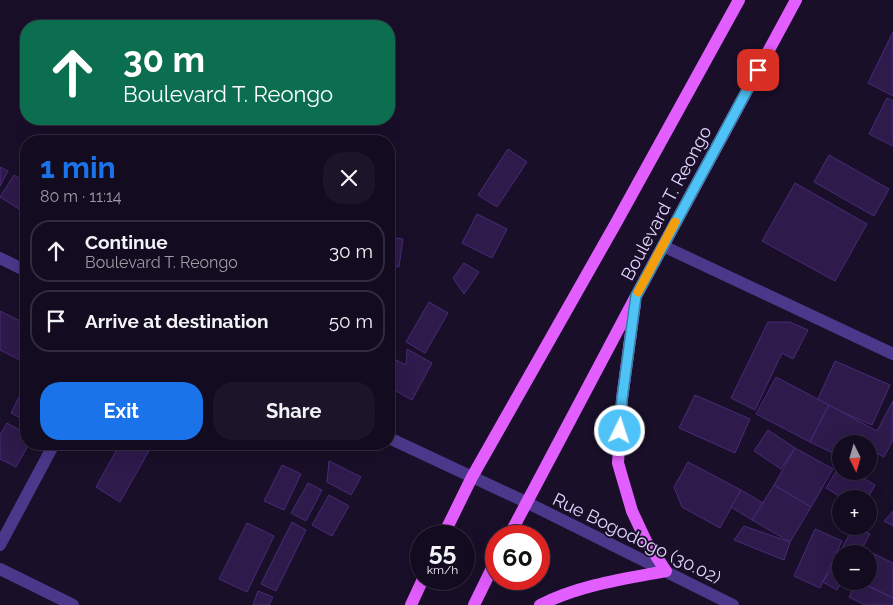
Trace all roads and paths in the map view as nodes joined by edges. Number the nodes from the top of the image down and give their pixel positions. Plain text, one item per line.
1 (739, 0) edge
2 (796, 0) edge
3 (663, 246) junction
4 (0, 258) edge
5 (20, 268) edge
6 (636, 296) junction
7 (893, 354) edge
8 (395, 441) edge
9 (51, 450) edge
10 (472, 476) junction
11 (526, 502) junction
12 (449, 525) edge
13 (514, 525) edge
14 (0, 545) edge
15 (0, 569) edge
16 (666, 571) junction
17 (485, 582) edge
18 (418, 590) edge
19 (73, 605) edge
20 (411, 605) edge
21 (474, 605) edge
22 (540, 605) edge
23 (733, 605) edge

1 - 10 main road, Boulevard T. Reongo
2 - 3 main road, Boulevard T. Reongo
3 - 6 main road, Boulevard T. Reongo
3 - 7 street
4 - 5 street
6 - 11 main road, Boulevard T. Reongo
6 - 16 main road
8 - 10 street, Rue Bogodogo (30.02)
9 - 14 street
10 - 11 street, Rue Bogodogo (30.02)
10 - 12 main road, Boulevard T. Reongo
11 - 13 main road, Boulevard T. Reongo
11 - 16 street, Rue Bogodogo (30.02)
15 - 19 street
16 - 22 main road
16 - 23 street, Rue Bogodogo (30.02)
17 - 21 main road
18 - 20 main road

